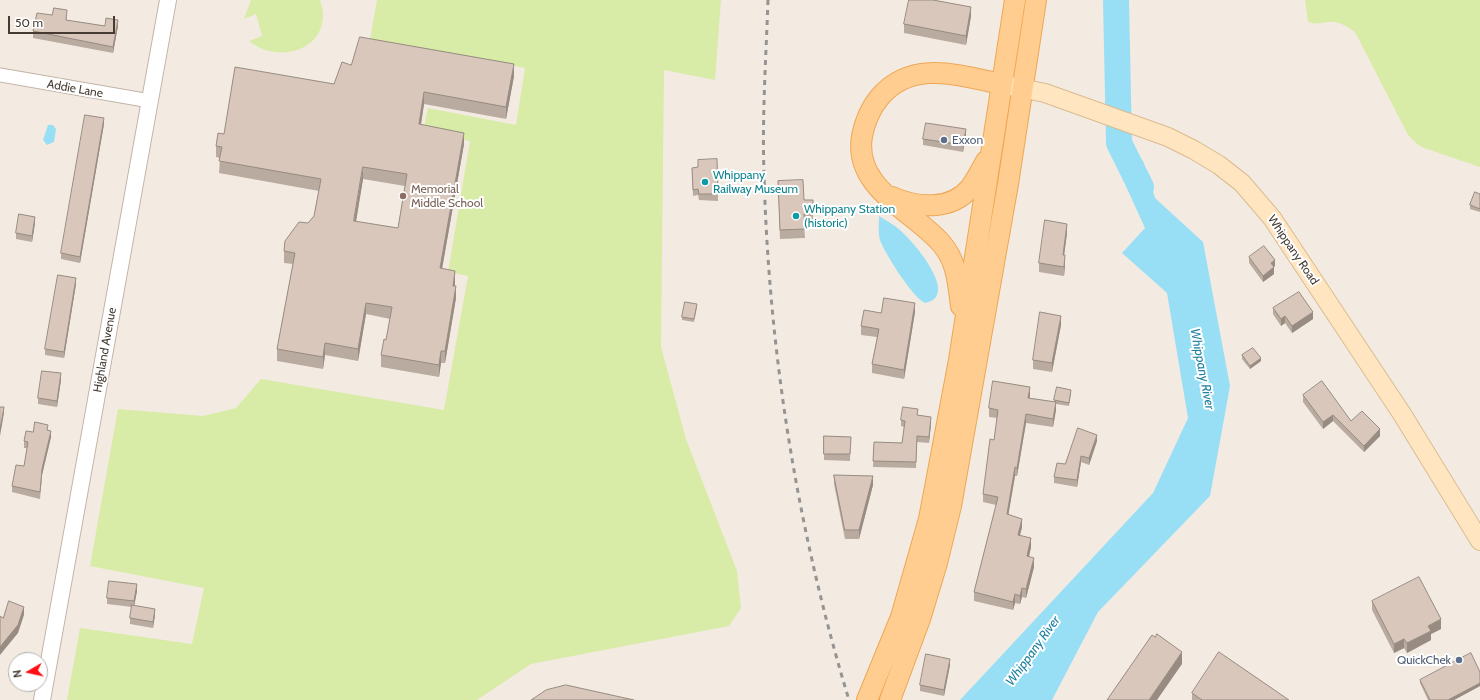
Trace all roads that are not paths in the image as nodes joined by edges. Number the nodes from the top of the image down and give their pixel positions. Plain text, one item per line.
1 (168, 0) edge
2 (1036, 0) edge
3 (1014, 7) edge
4 (0, 75) edge
5 (1001, 84) junction
6 (1024, 88) junction
7 (150, 101) junction
8 (991, 154) junction
9 (884, 193) junction
10 (959, 360) junction
11 (1480, 542) edge
12 (42, 700) edge
13 (867, 700) edge
14 (890, 700) edge

1 - 7 street, Highland Avenue
2 - 6 main road
3 - 5 main road
4 - 7 street, Addie Lane
5 - 6 main road, Whippany Road
5 - 8 main road
5 - 9 main road
6 - 11 main road, Whippany Road
6 - 14 main road
7 - 12 street, Highland Avenue
8 - 9 main road
8 - 10 main road
9 - 10 main road
10 - 13 main road

